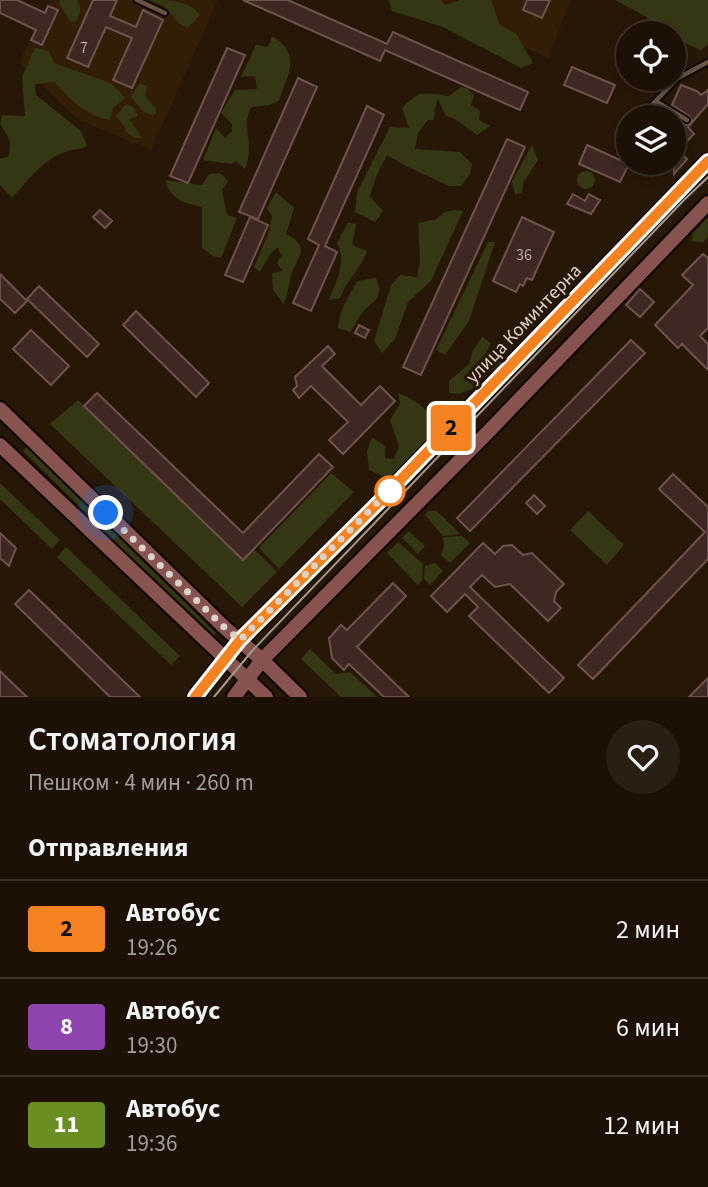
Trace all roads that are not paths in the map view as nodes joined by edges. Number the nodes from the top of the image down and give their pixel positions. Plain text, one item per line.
1 (136, 0) edge
2 (165, 13) dead end
3 (708, 62) edge
4 (657, 102) junction
5 (654, 105) edge
6 (687, 120) dead end
7 (708, 161) edge
8 (708, 203) edge
9 (0, 409) edge
10 (27, 435) junction
11 (5, 449) edge
12 (240, 640) junction
13 (225, 659) junction
14 (262, 660) junction
15 (247, 679) junction
16 (195, 697) edge
17 (234, 697) edge
18 (266, 697) edge
19 (300, 697) edge

1 - 2 lane
3 - 4 lane
4 - 5 lane
4 - 6 lane
7 - 12 street, улица Коминтерна
8 - 14 street
9 - 10 street
10 - 11 street
10 - 12 street
11 - 13 street
12 - 13 street, улица Коминтерна
12 - 14 street
13 - 15 street
13 - 16 street, улица Коминтерна
14 - 15 street
14 - 19 street
15 - 17 street
15 - 18 street

